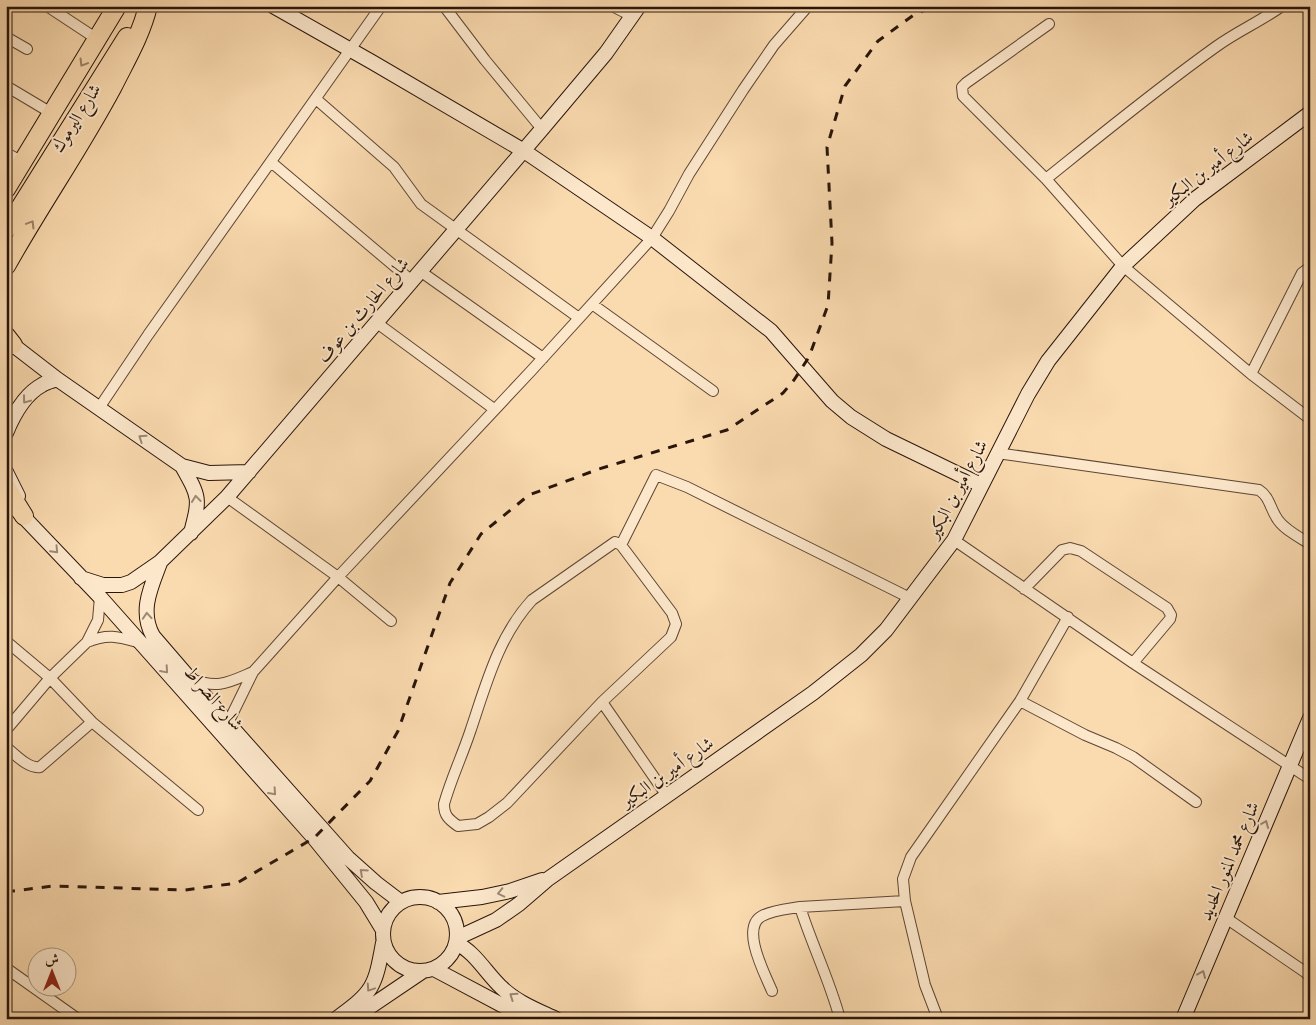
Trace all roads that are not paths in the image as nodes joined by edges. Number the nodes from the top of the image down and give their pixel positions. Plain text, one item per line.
1 (47, 6) edge
2 (117, 6) edge
3 (146, 6) edge
4 (273, 6) edge
5 (381, 6) edge
6 (444, 6) edge
7 (612, 6) edge
8 (808, 6) edge
9 (1282, 6) edge
10 (635, 11) edge
11 (1048, 24) dead end
12 (6, 37) edge
13 (97, 39) junction
14 (27, 49) dead end
15 (350, 50) junction
16 (6, 86) edge
17 (316, 99) junction
18 (1310, 113) edge
19 (53, 114) junction
20 (542, 129) junction
21 (524, 151) junction
22 (6, 153) edge
23 (23, 162) junction
24 (271, 162) junction
25 (1046, 179) junction
26 (6, 189) edge
27 (6, 230) edge
28 (457, 230) junction
29 (652, 238) junction
30 (6, 266) edge
31 (1123, 266) junction
32 (1310, 266) edge
33 (416, 276) junction
34 (592, 304) junction
35 (579, 318) junction
36 (377, 323) junction
37 (8, 341) edge
38 (543, 358) junction
39 (1251, 374) junction
40 (57, 379) junction
41 (713, 391) dead end
42 (99, 408) junction
43 (494, 409) junction
44 (1310, 419) edge
45 (6, 433) edge
46 (997, 453) junction
47 (182, 466) junction
48 (6, 472) edge
49 (249, 472) junction
50 (981, 485) junction
51 (7, 497) edge
52 (227, 497) junction
53 (29, 522) junction
54 (191, 534) junction
55 (954, 540) junction
56 (1310, 544) edge
57 (621, 545) junction
58 (160, 562) junction
59 (338, 577) junction
60 (81, 578) junction
61 (1024, 588) junction
62 (100, 598) junction
63 (910, 598) junction
64 (1068, 617) junction
65 (391, 621) dead end
66 (6, 641) edge
67 (87, 642) junction
68 (141, 644) junction
69 (1133, 663) junction
70 (253, 672) junction
71 (50, 678) junction
72 (190, 679) junction
73 (1020, 701) junction
74 (602, 702) junction
75 (1310, 718) edge
76 (92, 722) junction
77 (228, 723) junction
78 (6, 730) edge
79 (6, 747) edge
80 (1290, 766) junction
81 (1310, 779) edge
82 (667, 796) junction
83 (1196, 802) dead end
84 (198, 810) dead end
85 (548, 878) junction
86 (905, 901) junction
87 (401, 902) junction
88 (438, 902) junction
89 (800, 907) junction
90 (1226, 918) junction
91 (383, 937) junction
92 (456, 941) junction
93 (6, 968) edge
94 (428, 970) junction
95 (1310, 977) edge
96 (772, 992) dead end
97 (78, 1019) edge
98 (336, 1019) edge
99 (352, 1019) edge
100 (528, 1019) edge
101 (556, 1019) edge
102 (840, 1019) edge
103 (938, 1019) edge
104 (1183, 1019) edge

1 - 13 street
2 - 13 highway, شارع اليرموك
3 - 27 highway, شارع اليرموك
30 -> 3 highway
4 - 15 street
5 - 15 street
6 - 20 street
7 - 10 street
8 - 29 street
9 - 25 street
10 - 20 street, شارع الحارث بن عوف
11 - 25 street
12 - 14 street
13 -> 19 highway, شارع اليرموك
15 - 17 street
15 - 21 street
16 - 19 street
17 - 24 street
17 - 28 street
18 - 31 street, شارع أمير بن البكير
19 - 23 highway, شارع اليرموك
20 - 21 street, شارع الحارث بن عوف
21 - 28 street, شارع الحارث بن عوف
21 - 29 street
22 - 23 street
23 - 26 highway, شارع اليرموك
24 - 33 street
24 - 42 street
25 - 31 street
28 - 33 street, شارع الحارث بن عوف
28 - 35 street
29 - 34 street
29 - 50 street
31 - 39 street
31 - 46 street, شارع أمير بن البكير
32 - 39 street
33 - 36 street, شارع الحارث بن عوف
33 - 38 street
34 - 35 street
34 - 41 street
35 - 38 street
36 - 43 street
36 - 49 street, شارع الحارث بن عوف
37 - 40 street
38 - 43 street
39 - 44 street
40 - 42 street
40 -> 45 street
47 -> 42 street
43 - 59 street
46 - 50 street, شارع أمير بن البكير
46 - 56 street
47 - 49 street
54 -> 47 street
48 - 53 street, شارع الصراط
49 - 52 street, شارع الحارث بن عوف
50 - 55 street, شارع أمير بن البكير
51 - 53 highway
52 - 54 street, شارع الحارث بن عوف
52 - 59 street
53 -> 60 street, شارع الصراط
54 - 58 street, شارع الحارث بن عوف
55 - 61 street
55 - 63 street, شارع أمير بن البكير
57 - 63 street
57 - 74 street
57 - 74 street
58 - 60 street, شارع الحارث بن عوف
72 -> 58 street, شارع الصراط
59 - 65 street
59 - 70 street
60 - 62 street, شارع الصراط
61 - 64 street
61 - 69 street
62 - 67 street
62 - 68 street, شارع الصراط
63 - 82 street, شارع أمير بن البكير
64 - 69 street
64 - 73 street
66 - 71 street
67 - 68 street
67 - 71 street
68 -> 91 street, شارع الصراط
69 - 80 street
70 - 72 street
70 - 77 street
71 - 76 street
71 - 78 street
72 - 77 street, شارع الصراط
73 - 83 street
73 - 86 street
74 - 82 street
75 - 80 street, شارع محمد المنور الحديد
76 - 79 street
76 - 84 street
87 -> 77 street, شارع الصراط
80 - 81 street
90 -> 80 street, شارع محمد المنور الحديد
82 - 85 street, شارع أمير بن البكير
85 -> 88 street, شارع أمير بن البكير
85 - 92 street, شارع أمير بن البكير
86 - 89 street
86 - 103 street
87 - 88 street
87 - 91 street
88 - 92 street
89 - 96 street
89 - 102 street
90 - 95 street
104 -> 90 street, شارع محمد المنور الحديد
91 - 94 street
91 -> 98 street
92 - 94 street
101 -> 92 street
93 - 97 street
94 - 99 street
94 - 100 street

